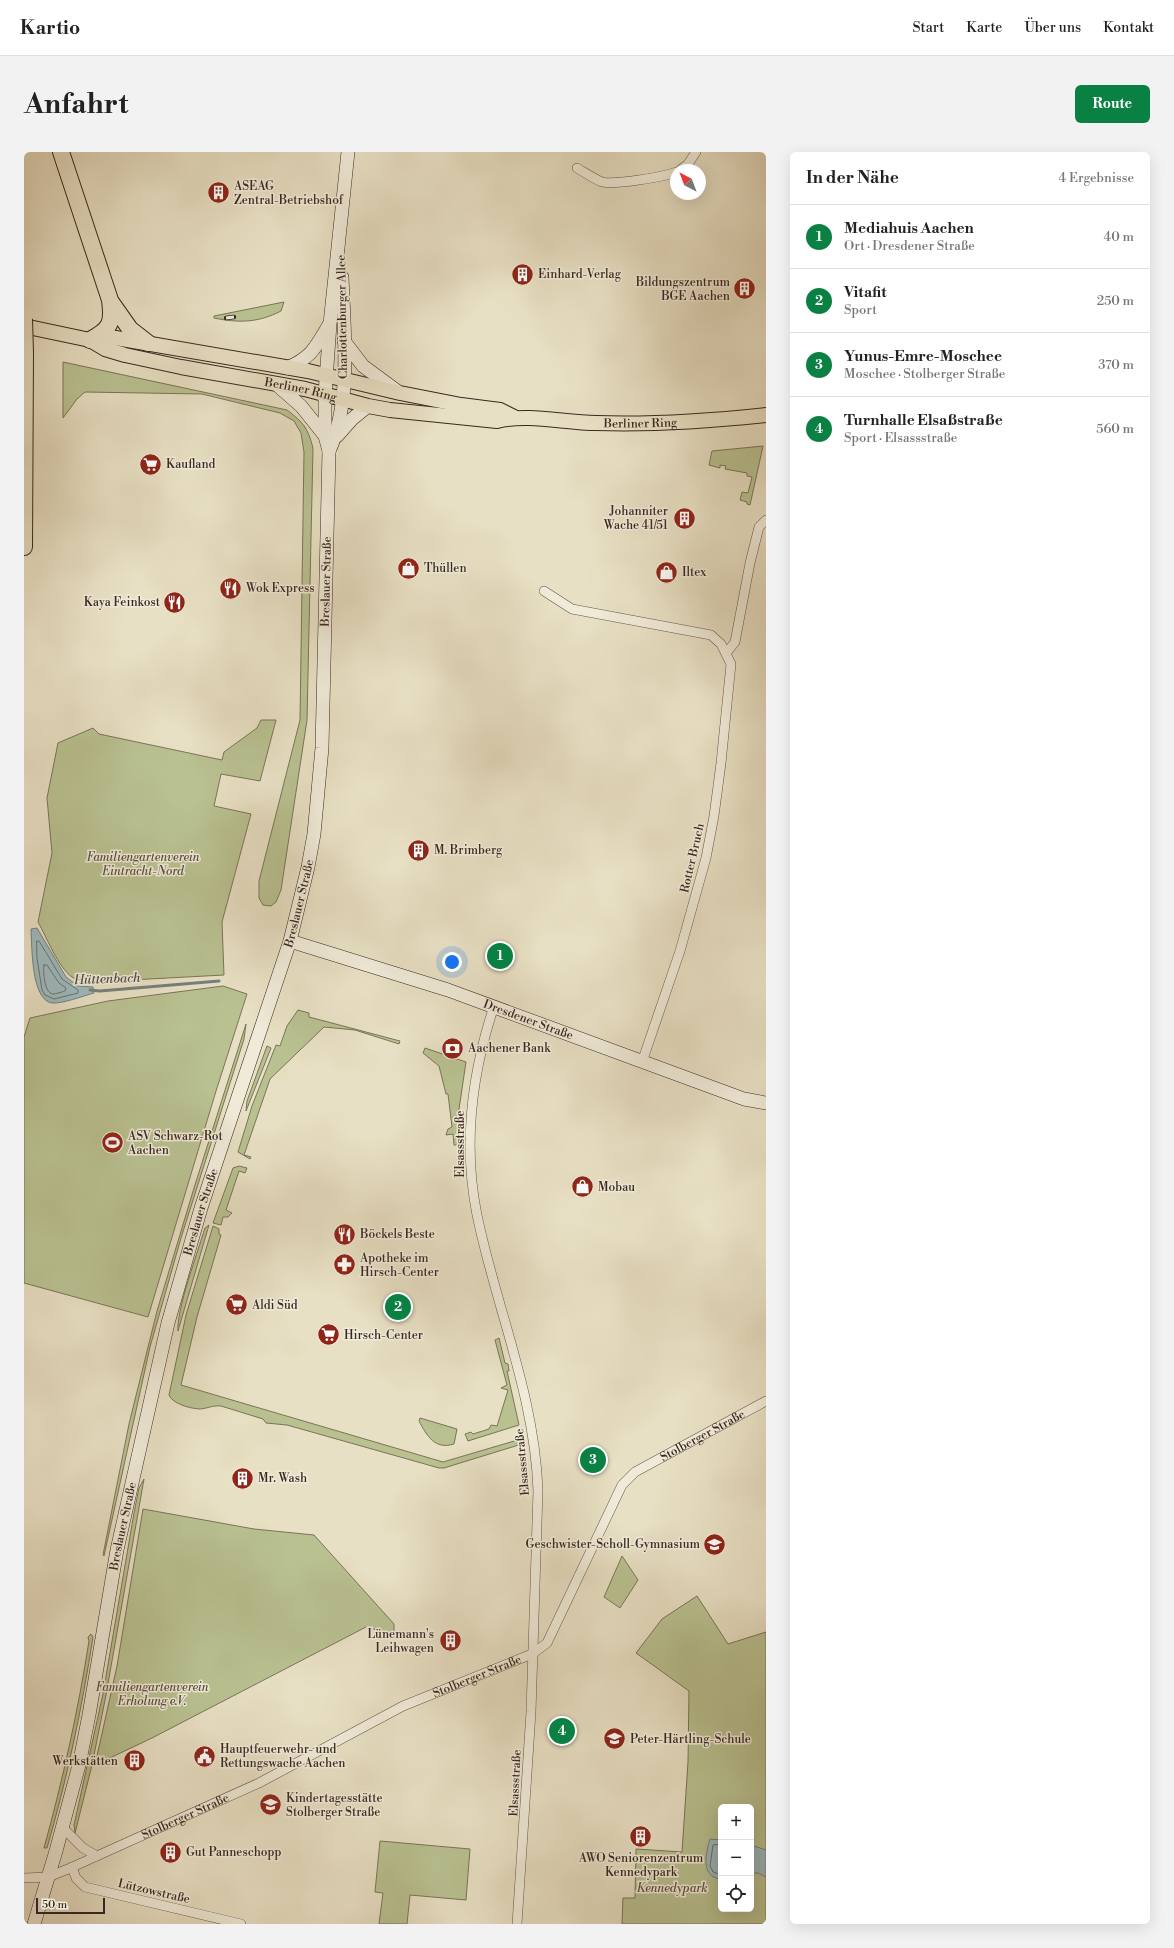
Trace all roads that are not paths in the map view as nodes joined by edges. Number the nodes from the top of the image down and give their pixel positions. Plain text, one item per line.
1 (62, 152) edge
2 (348, 152) edge
3 (696, 152) edge
4 (688, 164) edge
5 (577, 168) dead end
6 (670, 175) edge
7 (340, 235) junction
8 (110, 300) junction
9 (24, 319) edge
10 (330, 324) junction
11 (24, 326) edge
12 (90, 340) junction
13 (344, 341) junction
14 (148, 343) junction
15 (25, 352) edge
16 (287, 368) junction
17 (326, 375) junction
18 (343, 378) junction
19 (276, 384) junction
20 (400, 393) junction
21 (324, 394) junction
22 (342, 399) junction
23 (368, 406) junction
24 (766, 415) edge
25 (514, 417) junction
26 (330, 437) junction
27 (766, 520) edge
28 (24, 547) edge
29 (544, 591) dead end
30 (727, 652) junction
31 (290, 940) junction
32 (494, 1006) junction
33 (642, 1062) junction
34 (766, 1103) edge
35 (766, 1401) edge
36 (532, 1654) junction
37 (63, 1828) junction
38 (97, 1856) junction
39 (72, 1867) junction
40 (48, 1877) junction
41 (24, 1878) edge
42 (34, 1924) edge
43 (241, 1924) edge
44 (517, 1924) edge

1 - 8 highway
2 - 7 main road, Charlottenburger Allee
3 - 4 street
5 - 6 street
7 - 10 main road, Charlottenburger Allee
7 - 13 main road, Charlottenburger Allee
8 - 12 highway
8 - 14 highway
9 - 15 highway, bridge
10 - 16 main road
10 - 17 main road, Charlottenburger Allee
11 - 12 main road, Berliner Ring
12 - 14 main road, Berliner Ring
12 - 19 main road, Berliner Ring
13 - 18 main road, Charlottenburger Allee
13 - 20 main road
14 - 16 main road, Berliner Ring
15 - 28 highway
16 - 17 main road, Berliner Ring
17 - 18 main road, Berliner Ring
17 - 21 main road, Breslauer Straße
18 - 20 main road, Berliner Ring
18 - 22 main road, Charlottenburger Allee
19 - 21 main road, Berliner Ring
19 - 26 main road
20 - 25 main road, Berliner Ring
21 - 22 main road, Berliner Ring
21 - 26 main road, Breslauer Straße
22 - 23 main road, Berliner Ring
22 - 26 main road, Breslauer Straße
23 - 25 main road, Berliner Ring
23 - 26 main road
24 - 25 main road, Berliner Ring
26 - 31 main road, Breslauer Straße
27 - 30 street
29 - 30 street
30 - 33 street, Rotter Bruch
31 - 32 main road, Dresdener Straße
31 - 37 main road, Breslauer Straße
32 - 33 main road, Dresdener Straße
32 - 36 street, Elsassstraße
33 - 34 main road, Dresdener Straße
35 - 36 street, Stolberger Straße
36 - 38 street, Stolberger Straße
36 - 44 street, Elsassstraße
37 - 38 street
37 - 40 main road, Breslauer Straße
38 - 39 street, Stolberger Straße
39 - 40 street, Stolberger Straße
39 - 43 street, Lützowstraße
40 - 41 street
40 - 42 main road

